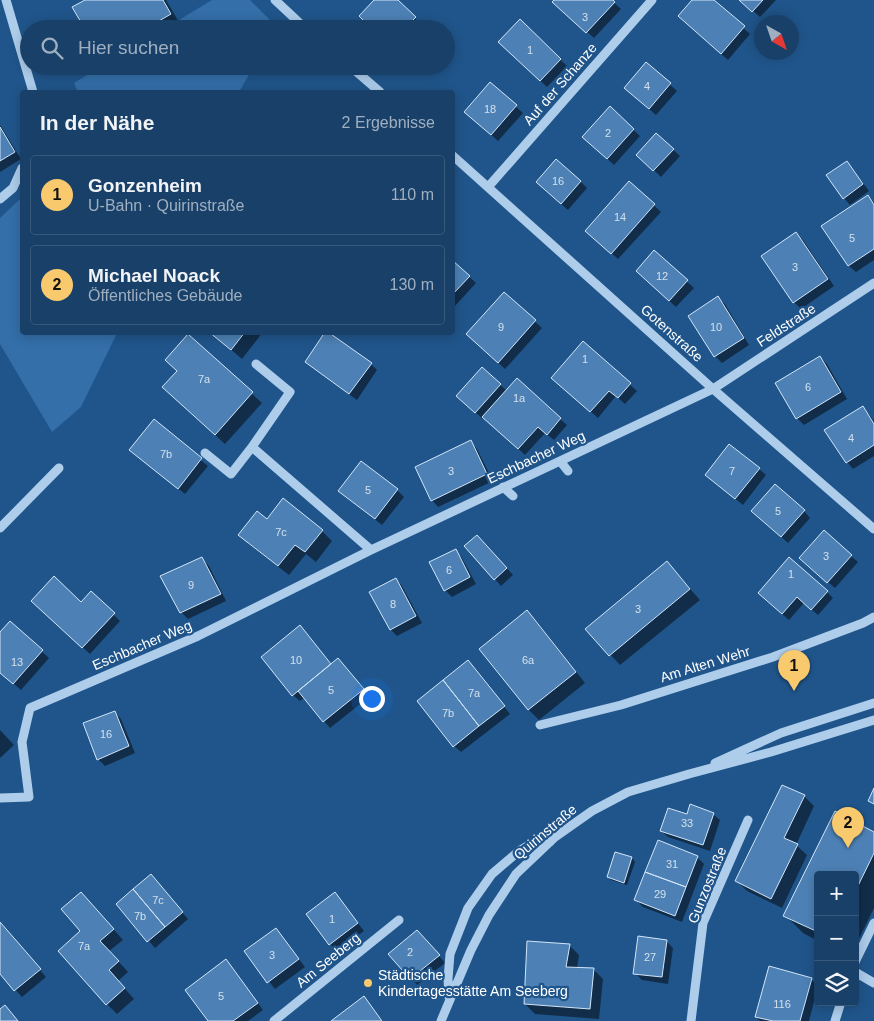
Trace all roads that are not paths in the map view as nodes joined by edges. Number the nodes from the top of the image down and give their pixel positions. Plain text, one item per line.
1 (6, 0) edge
2 (275, 0) edge
3 (652, 0) edge
4 (296, 20) edge
5 (20, 48) edge
6 (28, 75) edge
7 (360, 75) edge
8 (32, 90) edge
9 (378, 90) edge
10 (455, 158) edge
11 (20, 172) edge
12 (489, 186) junction
13 (0, 199) edge
14 (874, 283) edge
15 (256, 364) dead end
16 (713, 389) junction
17 (252, 446) junction
18 (205, 453) dead end
19 (560, 460) junction
20 (59, 468) dead end
21 (568, 471) dead end
22 (503, 487) junction
23 (513, 496) dead end
24 (0, 528) edge
25 (874, 529) edge
26 (371, 550) junction
27 (874, 617) edge
28 (874, 703) edge
29 (874, 720) edge
30 (540, 725) dead end
31 (689, 774) junction
32 (0, 798) edge
33 (748, 820) dead end
34 (550, 842) junction
35 (399, 920) dead end
36 (874, 922) edge
37 (855, 961) edge
38 (859, 974) edge
39 (874, 983) edge
40 (450, 998) junction
41 (840, 1006) edge
42 (274, 1021) edge
43 (441, 1021) edge
44 (691, 1021) edge
45 (835, 1021) edge

1 - 5 street
2 - 4 street
3 - 12 street, Auf der Schanze
6 - 8 street
7 - 9 street
10 - 12 street, Gotenstraße
11 - 13 street
12 - 16 street, Gotenstraße
14 - 16 street, Feldstraße
15 - 17 street
16 - 19 street, Eschbacher Weg
16 - 25 street, Gotenstraße
17 - 18 street
17 - 26 street
19 - 21 street
19 - 22 street, Eschbacher Weg
20 - 24 street
22 - 23 street
22 - 26 street, Eschbacher Weg
26 - 32 street, Eschbacher Weg
27 - 30 street, Am Alten Wehr
28 - 31 street, Quirinstraße
29 - 31 street, Quirinstraße
31 - 34 street, Quirinstraße
33 - 44 street, Gunzostraße
34 - 40 street, Quirinstraße
34 - 40 street
35 - 42 street, Am Seeberg
36 - 37 street
38 - 39 street
40 - 43 street, Quirinstraße
41 - 45 street

